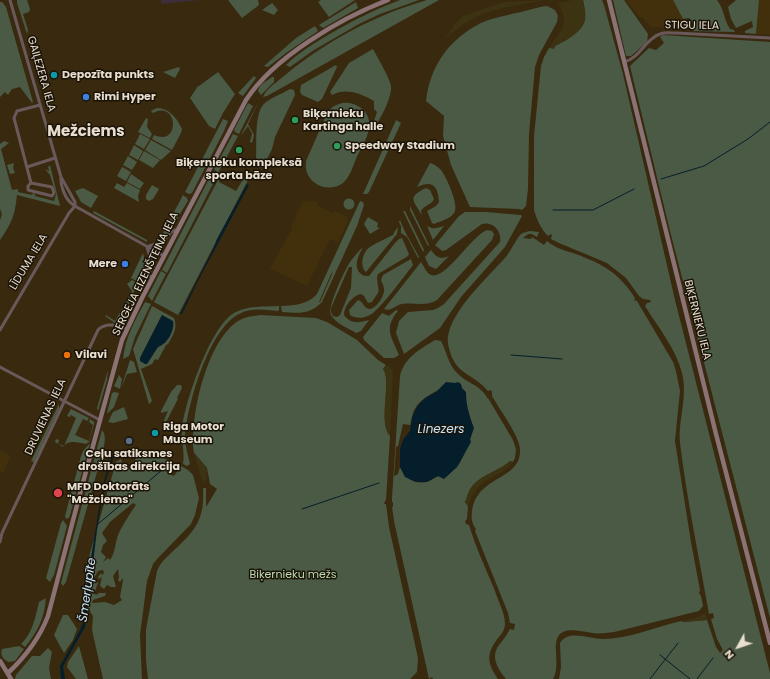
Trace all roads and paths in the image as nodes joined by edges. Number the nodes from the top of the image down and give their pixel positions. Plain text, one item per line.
1 (10, 0) edge
2 (388, 0) edge
3 (609, 0) edge
4 (770, 38) edge
5 (624, 62) junction
6 (40, 105) junction
7 (55, 158) junction
8 (27, 167) junction
9 (31, 183) junction
10 (76, 206) junction
11 (178, 229) junction
12 (147, 247) junction
13 (164, 256) junction
14 (152, 279) junction
15 (127, 329) junction
16 (0, 330) edge
17 (0, 367) edge
18 (64, 402) junction
19 (100, 420) junction
20 (0, 542) edge
21 (770, 643) edge
22 (0, 660) edge
23 (8, 673) junction
24 (11, 679) edge

1 - 6 street, GAIĻEZERA IELA
2 - 11 street, SERGEJA EIZENŠTEINA IELA
3 - 5 street, BIĶERNIEKU IELA
4 - 5 street, STIGU IELA
5 - 21 street, BIĶERNIEKU IELA
6 - 7 street, GAIĻEZERA IELA
6 - 8 street
7 - 8 street
7 - 10 street, GAIĻEZERA IELA
8 - 9 street
9 - 9 street
10 - 12 street
10 - 16 street, LĪDUMA IELA
11 - 12 street
11 - 13 street, SERGEJA EIZENŠTEINA IELA
12 - 13 street
12 - 14 street
13 - 14 street, SERGEJA EIZENŠTEINA IELA
14 - 15 street, SERGEJA EIZENŠTEINA IELA
15 - 18 street, DRUVIENAS IELA
15 - 19 street, SERGEJA EIZENŠTEINA IELA
17 - 18 street
18 - 19 street
18 - 20 street, DRUVIENAS IELA
19 - 23 street, SERGEJA EIZENŠTEINA IELA
22 - 23 street
23 - 24 street

